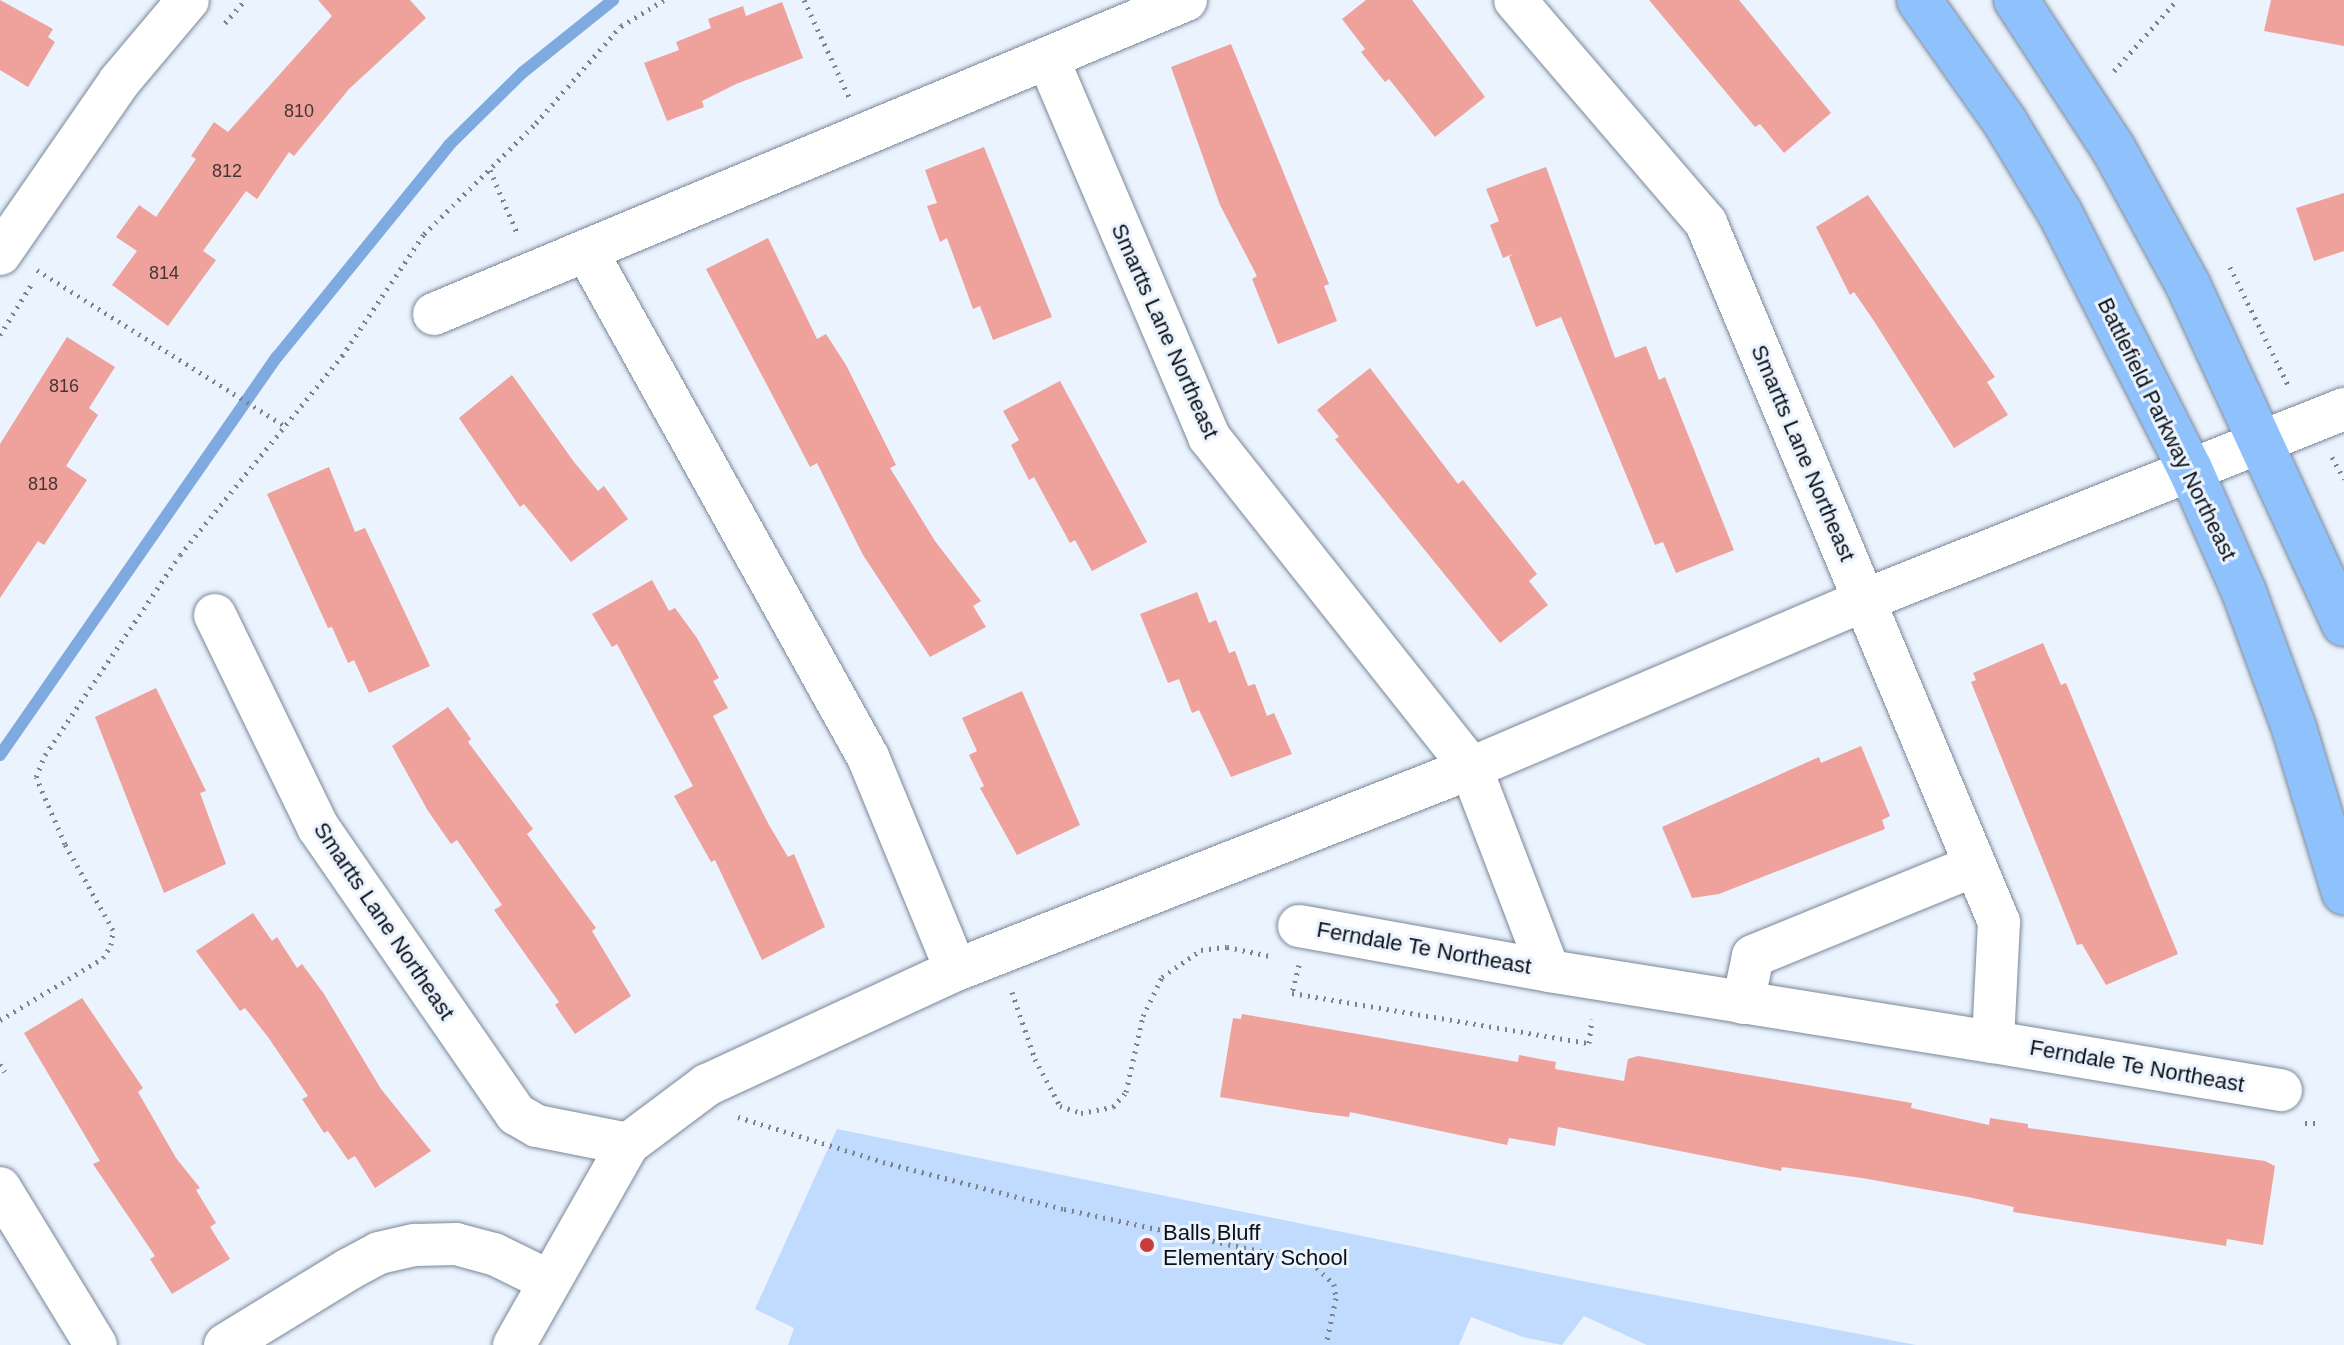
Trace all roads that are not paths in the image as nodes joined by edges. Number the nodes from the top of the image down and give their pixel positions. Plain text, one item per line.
1 (188, 0) edge
2 (1186, 0) edge
3 (1515, 0) edge
4 (1919, 0) edge
5 (2016, 0) edge
6 (1048, 59) junction
7 (5, 235) edge
8 (587, 252) junction
9 (434, 314) dead end
10 (2344, 409) edge
11 (2262, 442) junction
12 (2190, 469) junction
13 (1865, 600) junction
14 (215, 615) dead end
15 (2344, 624) edge
16 (1471, 768) junction
17 (1973, 866) junction
18 (2344, 893) edge
19 (1300, 944) road end
20 (956, 970) junction
21 (1549, 971) junction
22 (1743, 1003) junction
23 (1993, 1042) junction
24 (2281, 1090) dead end
25 (628, 1144) junction
26 (0, 1188) edge
27 (549, 1281) junction
28 (96, 1345) edge
29 (225, 1345) edge
30 (514, 1345) edge

1 - 7 street
2 - 6 street
3 - 13 street, Smartts Lane Northeast
4 - 12 main road, Battlefield Parkway Northeast
5 - 11 main road
6 - 8 street
6 - 16 street, Smartts Lane Northeast
8 - 9 street
8 - 20 street
10 - 11 street
11 - 12 street
11 - 15 main road
12 - 13 street
12 - 18 main road, Battlefield Parkway Northeast
13 - 16 street
13 - 17 street
14 - 25 street, Smartts Lane Northeast
16 - 20 street
16 - 21 street, Ferndale Te Northeast
17 - 22 street
17 - 23 street
19 - 21 street, Ferndale Te Northeast
20 - 25 street
21 - 22 street, Ferndale Te Northeast
22 - 23 street, Ferndale Te Northeast
23 - 24 street, Ferndale Te Northeast
25 - 27 street
26 - 28 street
27 - 29 street
27 - 30 street

